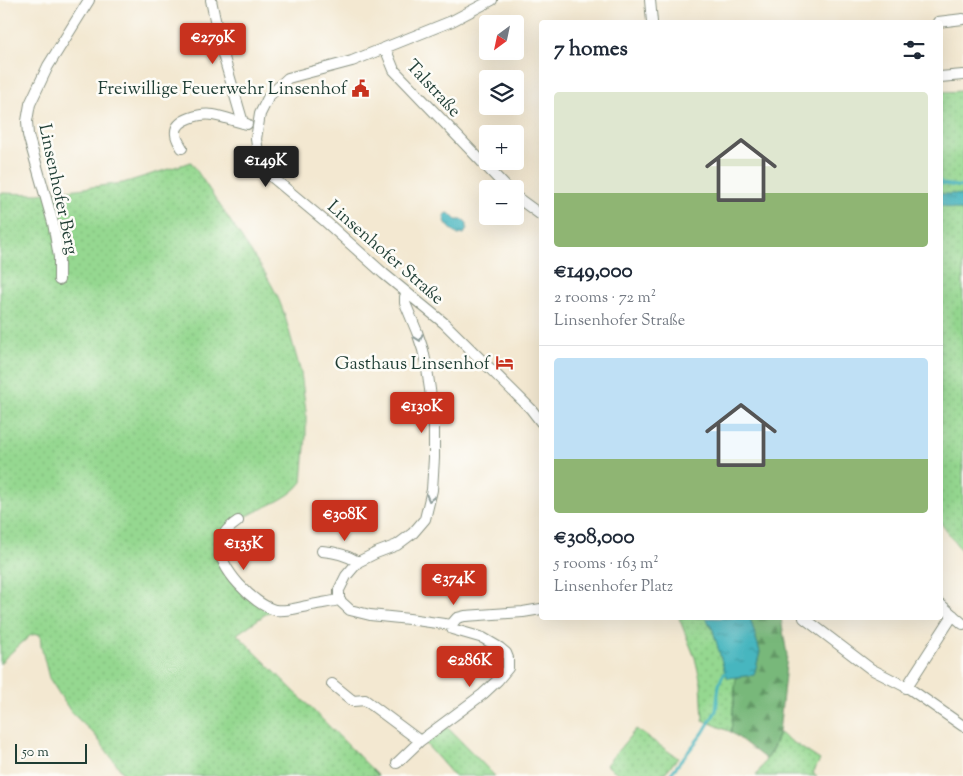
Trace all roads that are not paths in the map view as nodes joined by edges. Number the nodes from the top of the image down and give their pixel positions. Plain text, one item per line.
1 (89, 0) edge
2 (211, 0) edge
3 (492, 0) edge
4 (650, 0) edge
5 (963, 19) edge
6 (652, 20) edge
7 (943, 21) edge
8 (385, 48) junction
9 (963, 75) edge
10 (943, 77) edge
11 (243, 123) junction
12 (257, 127) junction
13 (182, 148) dead end
14 (499, 180) edge
15 (524, 203) edge
16 (539, 214) edge
17 (59, 280) dead end
18 (407, 293) junction
19 (539, 419) edge
20 (238, 521) dead end
21 (322, 551) dead end
22 (358, 562) junction
23 (339, 600) junction
24 (943, 607) edge
25 (539, 609) edge
26 (953, 615) junction
27 (807, 620) edge
28 (963, 624) edge
29 (451, 626) junction
30 (332, 684) dead end
31 (906, 688) junction
32 (963, 726) edge
33 (420, 741) junction
34 (397, 763) dead end

1 - 17 street, Linsenhofer Berg
2 - 11 street
3 - 8 street, Linsenhofer Straße
4 - 6 street
5 - 7 street
8 - 12 street, Linsenhofer Straße
8 - 14 street, Talstraße
9 - 10 street
11 - 12 street
11 - 13 street
12 - 18 street, Linsenhofer Straße
15 - 16 street
18 - 19 street, Linsenhofer Straße
18 -> 22 street
20 - 23 street
21 - 22 street
22 - 23 street
23 - 29 street
24 - 26 street
25 - 29 street
26 - 28 street
26 - 31 street
27 - 31 street
29 - 33 street
30 - 33 street
31 - 32 street
33 - 34 street

